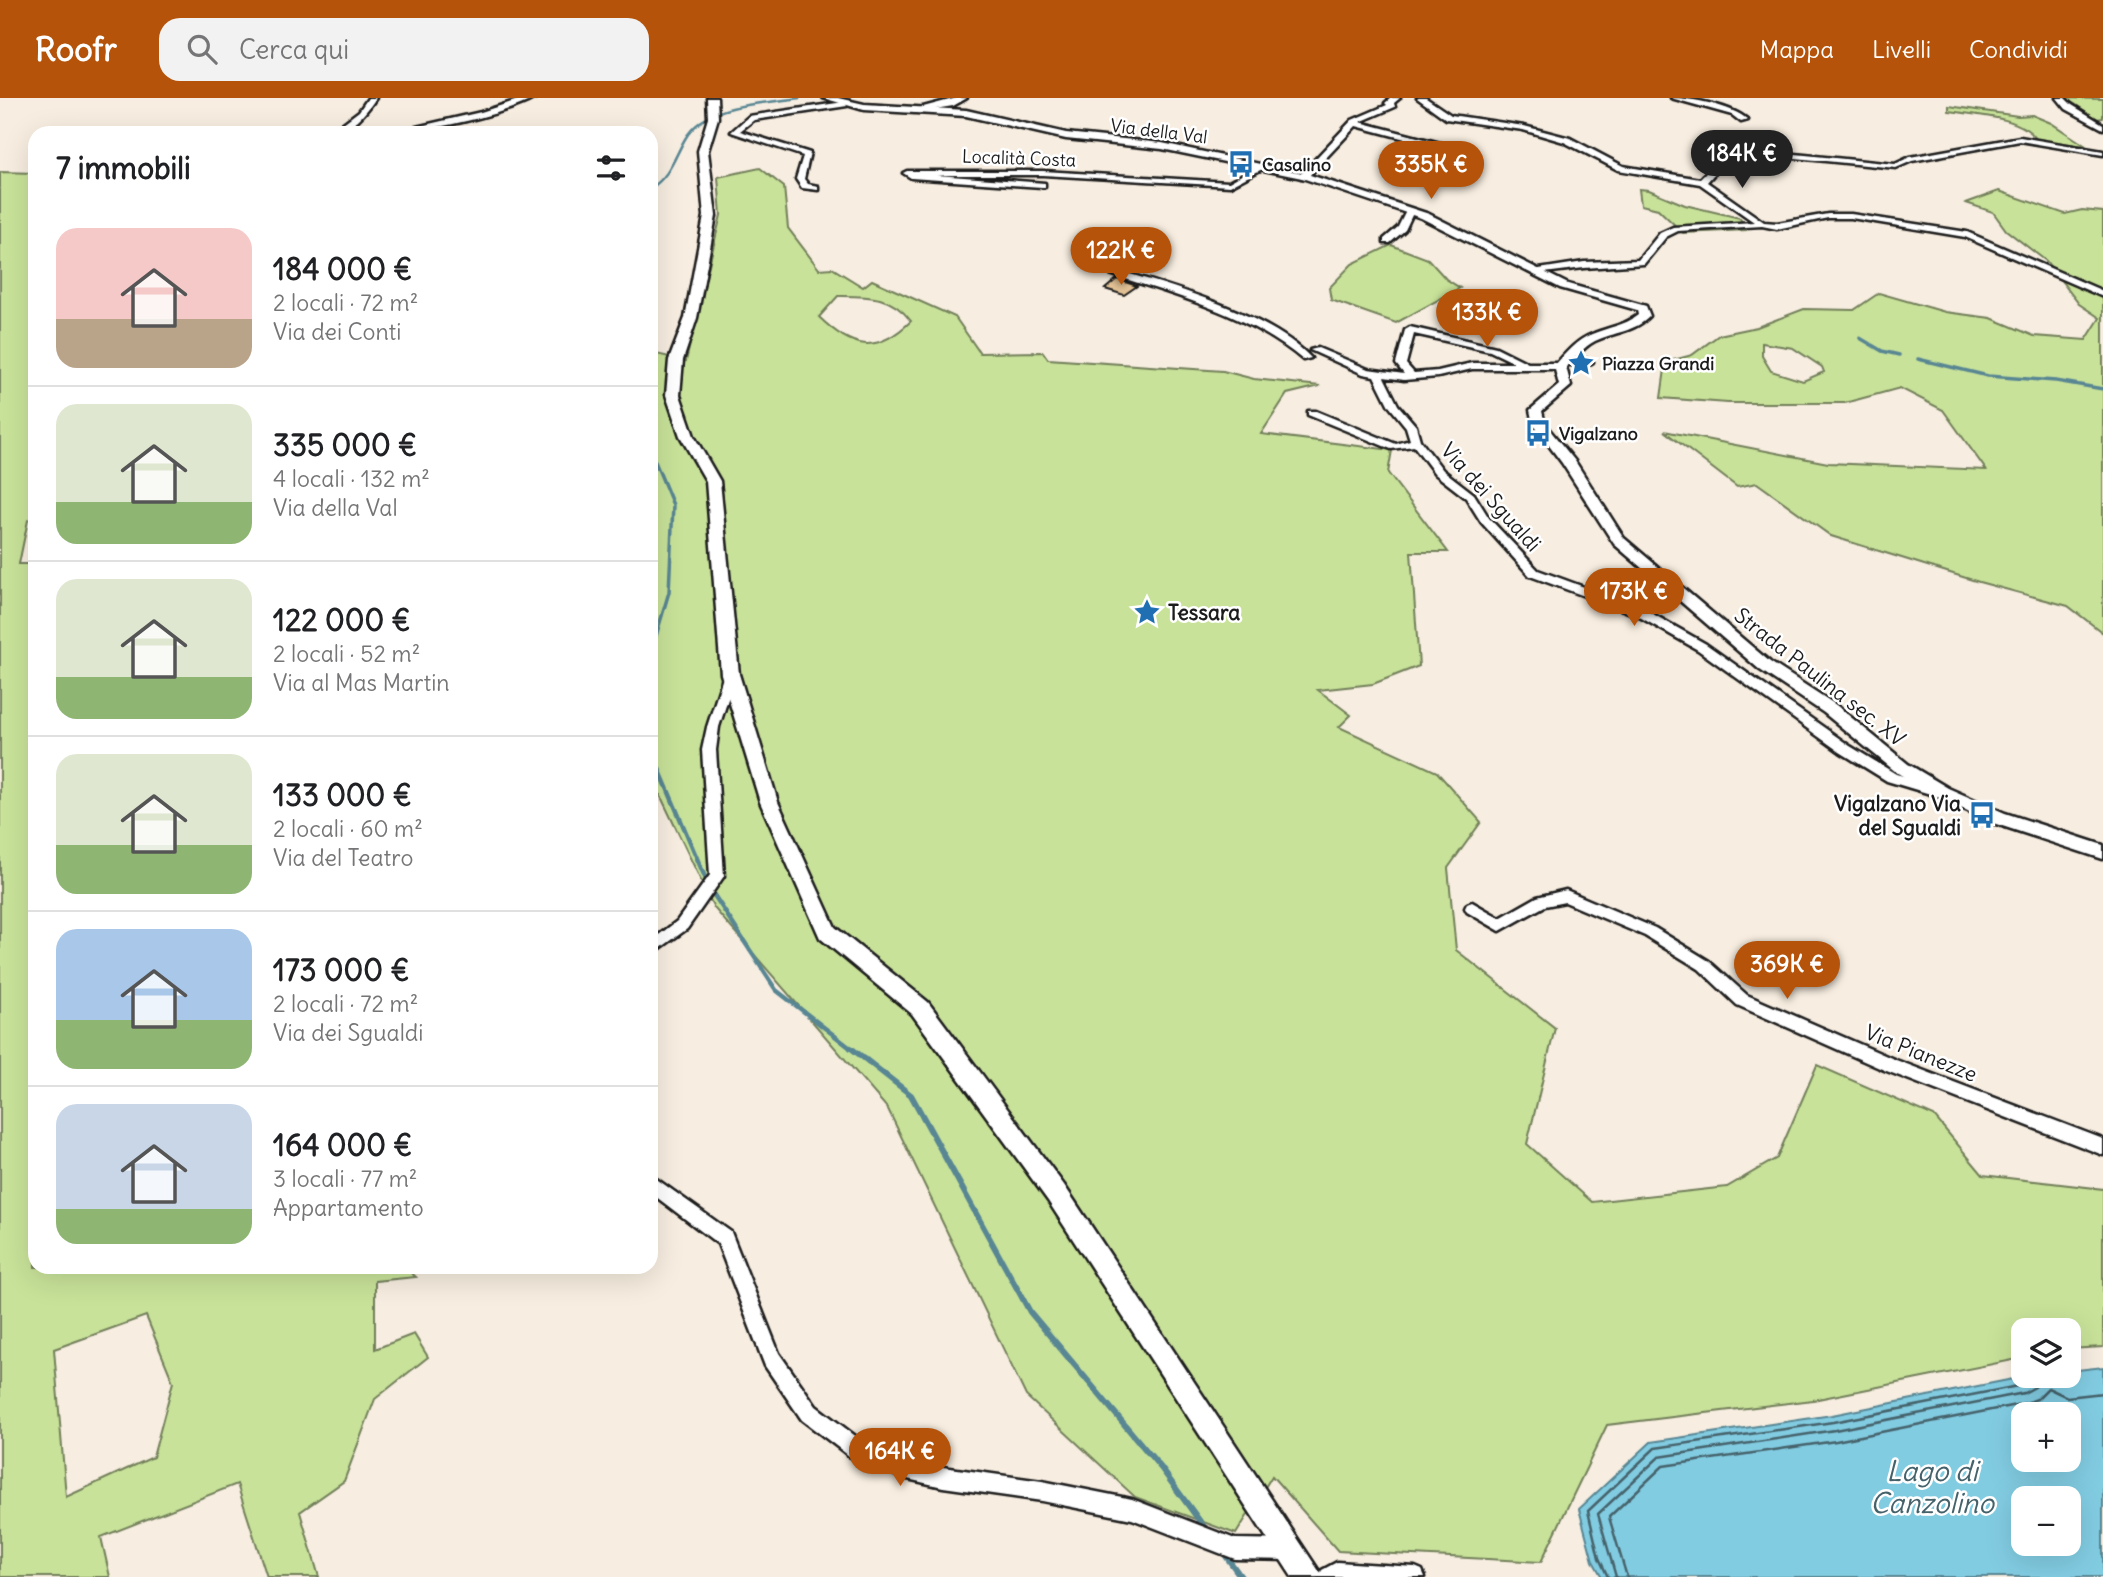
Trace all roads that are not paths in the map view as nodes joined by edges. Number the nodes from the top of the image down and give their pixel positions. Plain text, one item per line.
1 (372, 98) edge
2 (531, 98) edge
3 (827, 98) edge
4 (963, 98) edge
5 (1396, 98) edge
6 (1421, 98) edge
7 (1675, 98) edge
8 (2061, 98) edge
9 (844, 104) junction
10 (946, 107) junction
11 (713, 109) edge
12 (483, 114) junction
13 (1744, 120) dead end
14 (1354, 123) junction
15 (344, 126) edge
16 (427, 126) edge
17 (462, 126) edge
18 (2103, 127) edge
19 (2103, 153) edge
20 (1437, 157) dead end
21 (1264, 166) junction
22 (1304, 176) junction
23 (1702, 183) junction
24 (1042, 185) dead end
25 (815, 188) dead end
26 (1410, 211) junction
27 (1762, 224) junction
28 (1387, 242) dead end
29 (1113, 272) dead end
30 (1539, 272) junction
31 (2103, 294) edge
32 (1315, 350) dead end
33 (1306, 358) dead end
34 (1588, 362) dead end
35 (1563, 364) junction
36 (1525, 365) junction
37 (1377, 373) junction
38 (1415, 376) junction
39 (1392, 400) junction
40 (1312, 413) dead end
41 (1417, 442) junction
42 (730, 674) junction
43 (1942, 792) junction
44 (2103, 852) edge
45 (1472, 908) dead end
46 (658, 944) edge
47 (2103, 1147) edge
48 (658, 1188) edge
49 (1293, 1550) junction
50 (1309, 1577) edge
51 (1329, 1577) edge
52 (1415, 1577) edge

1 - 15 street
2 - 12 street
3 - 9 street, Via della Val
4 - 10 street
5 - 14 street
6 - 23 street
7 - 13 street
8 - 18 street
9 - 10 street, Via della Val
9 - 25 street
10 - 21 street, Via della Val
11 - 42 main road
12 - 16 street
12 - 17 street
14 - 20 street
14 - 22 street
19 - 23 street
21 - 22 street, Via della Val
21 - 24 street, Località Costa
22 - 26 street, Via della Val
23 - 27 street
26 - 28 street
26 - 30 street, Via della Val
27 - 30 street
27 - 31 street
29 - 33 street
30 - 35 street
32 - 37 street
34 - 35 street
35 - 36 street
35 - 43 street, Strada Paulina sec. XV
36 - 38 street
36 - 38 street
37 - 38 street
37 - 39 street, Via dei Sgualdi
38 - 39 street
39 - 41 street, Via dei Sgualdi
40 - 41 street, Via dei Sgualdi
41 - 43 street, Via dei Sgualdi
42 - 46 street
42 - 49 main road
43 - 44 street, Strada Paulina sec. XV
45 - 47 street, Via Pianezze
48 - 49 street
49 - 50 main road
51 - 52 street

